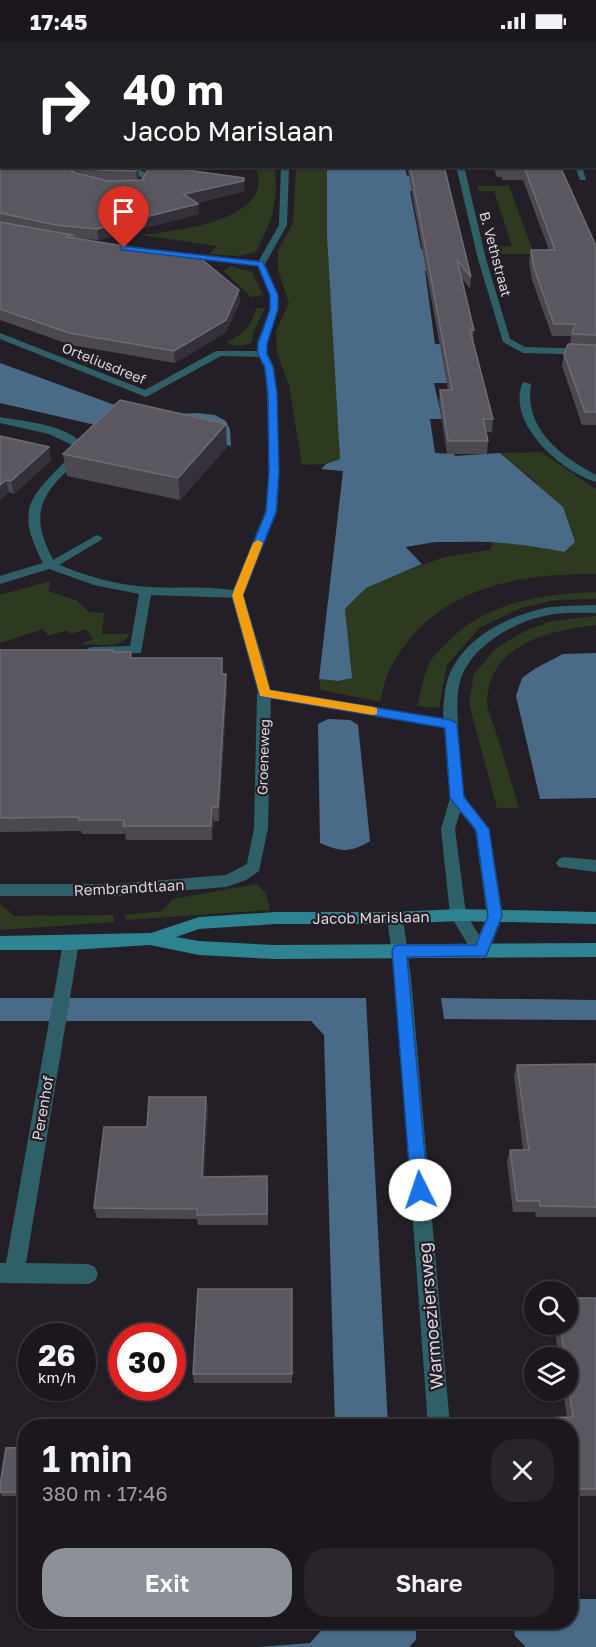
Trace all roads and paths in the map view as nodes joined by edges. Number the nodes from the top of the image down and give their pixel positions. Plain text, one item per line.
1 (131, 168) edge
2 (285, 168) edge
3 (460, 168) edge
4 (579, 168) edge
5 (583, 178) dead end
6 (120, 189) edge
7 (147, 251) edge
8 (261, 264) junction
9 (0, 336) edge
10 (596, 352) edge
11 (262, 354) junction
12 (526, 384) dead end
13 (0, 420) edge
14 (596, 479) edge
15 (97, 538) dead end
16 (50, 565) junction
17 (0, 580) edge
18 (146, 591) junction
19 (237, 595) junction
20 (596, 609) edge
21 (79, 651) edge
22 (264, 693) junction
23 (451, 724) junction
24 (457, 798) junction
25 (564, 863) dead end
26 (596, 866) edge
27 (254, 867) joint
28 (0, 890) edge
29 (459, 915) junction
30 (495, 916) junction
31 (395, 918) junction
32 (596, 918) edge
33 (150, 939) junction
34 (0, 943) edge
35 (71, 943) junction
36 (596, 950) edge
37 (399, 951) junction
38 (481, 951) junction
39 (7, 1273) edge
40 (88, 1274) dead end
41 (438, 1419) edge

1 - 6 street
2 - 8 street
3 - 10 street, B. Vethstraat
4 - 5 street
7 - 8 street
8 - 11 street
9 - 11 street, Orteliusdreef
11 - 19 street
12 - 14 street
13 - 16 street
15 - 16 street
16 - 17 street
16 - 18 street
18 - 19 street
18 - 21 street
19 - 22 street, Groeneweg
20 - 23 street
22 - 23 street
22 - 27 street, Groeneweg
23 - 24 street
24 - 29 street
24 - 30 street
25 - 26 street
27 - 28 street, Rembrandtlaan
29 - 30 main road, Jacob Marislaan
29 - 31 main road, Jacob Marislaan
29 - 38 street
30 - 32 main road, Jacob Marislaan
30 - 38 street
31 - 33 main road, Jacob Marislaan
31 - 37 street, Warmoeziersweg
33 - 35 main road, Jacob Marislaan
33 - 37 main road, Jacob Marislaan
34 - 35 main road, Jacob Marislaan
35 - 39 street, Perenhof
36 - 38 main road, Jacob Marislaan
37 - 38 main road, Jacob Marislaan
37 - 41 street, Warmoeziersweg
39 - 40 street, Perenhof

